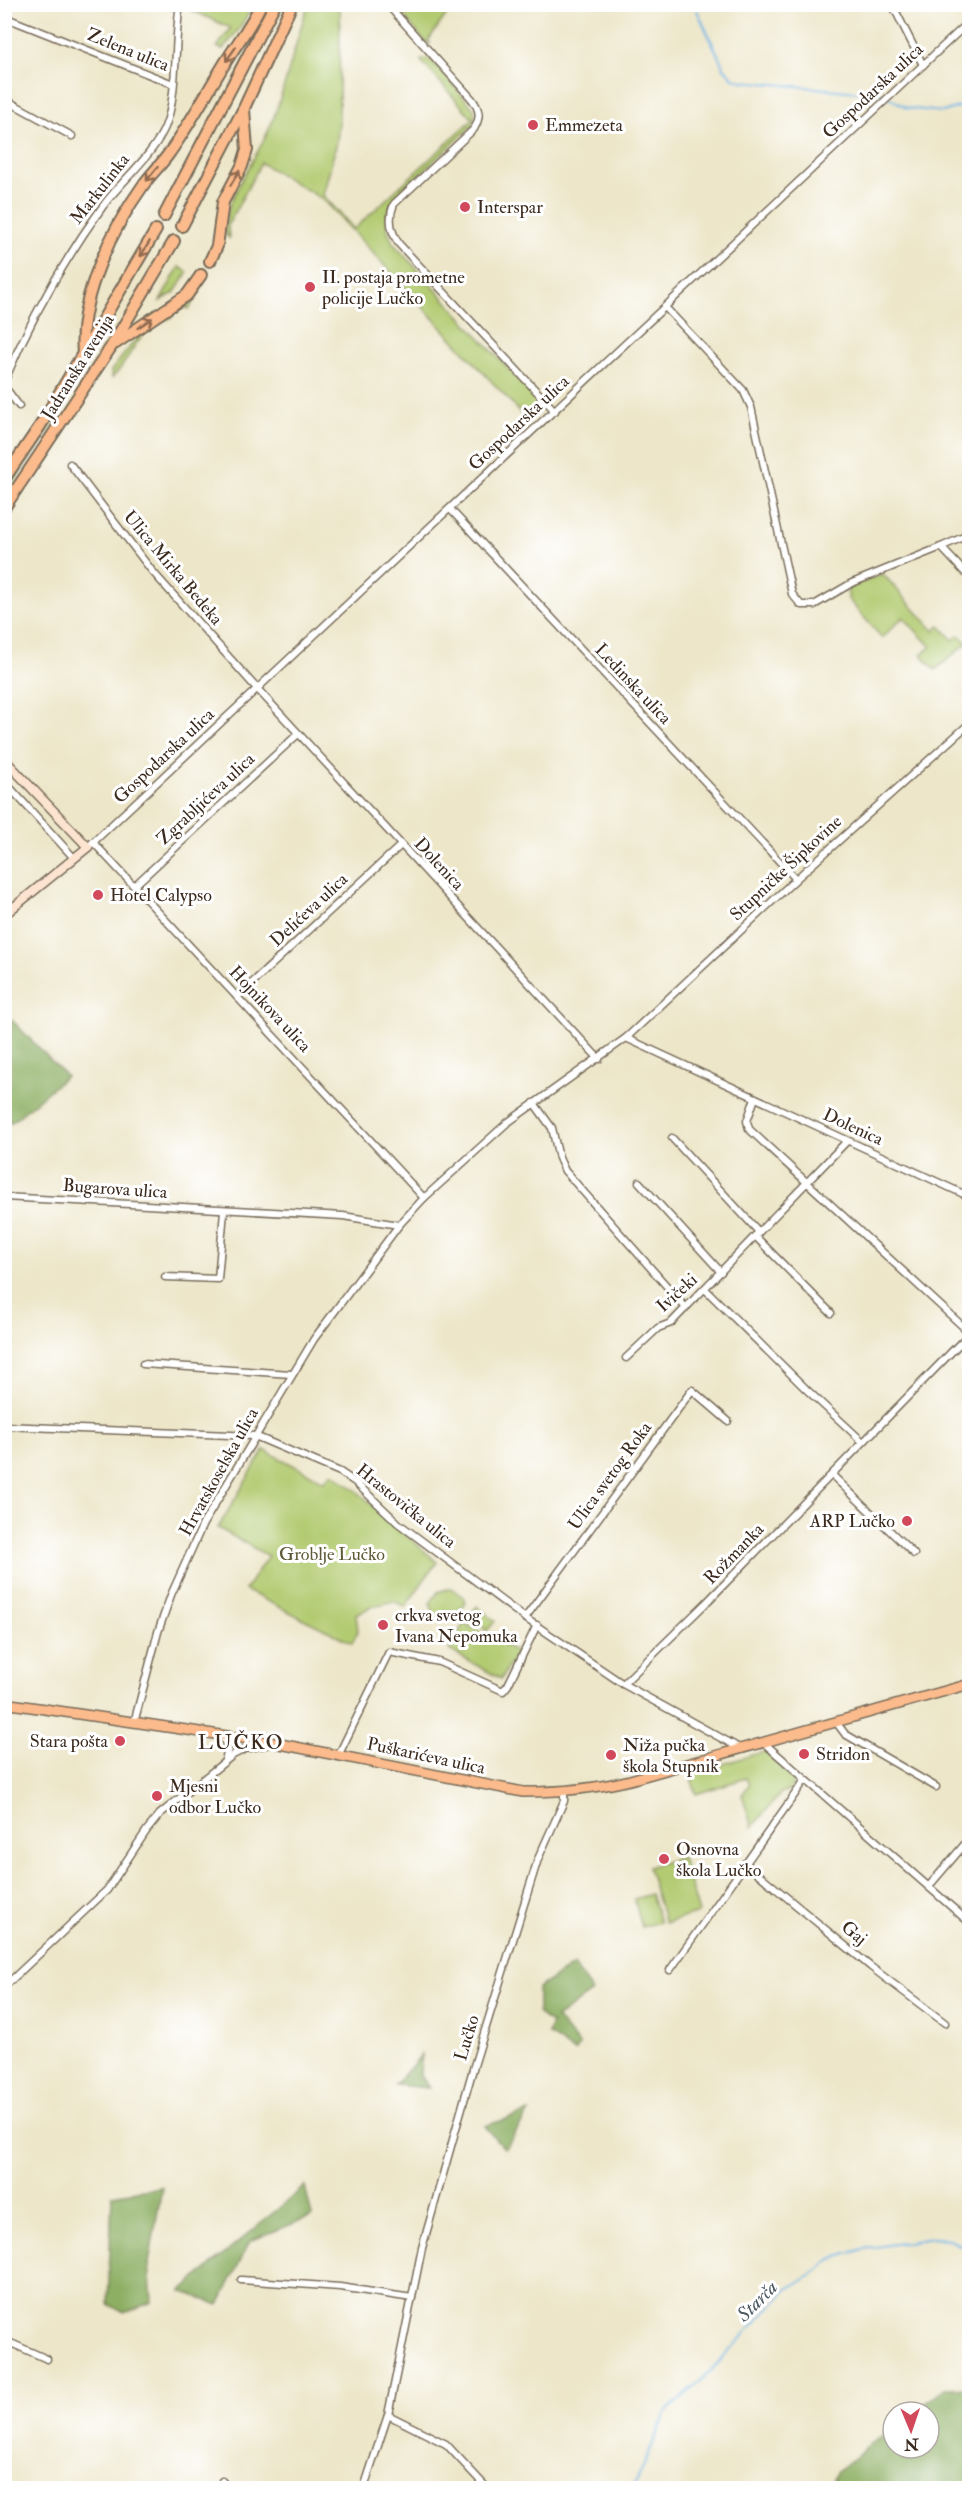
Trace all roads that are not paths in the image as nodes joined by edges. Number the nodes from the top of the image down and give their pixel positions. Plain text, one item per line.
1 (180, 4) edge
2 (261, 4) edge
3 (275, 4) edge
4 (292, 4) edge
5 (387, 4) edge
6 (892, 4) edge
7 (4, 17) edge
8 (969, 21) edge
9 (923, 65) junction
10 (173, 84) junction
11 (4, 99) edge
12 (244, 108) junction
13 (72, 136) dead end
14 (164, 216) dead end
15 (182, 226) dead end
16 (156, 230) dead end
17 (174, 241) dead end
18 (210, 261) dead end
19 (201, 275) dead end
20 (665, 307) junction
21 (111, 347) junction
22 (83, 354) junction
23 (4, 384) edge
24 (19, 406) dead end
25 (555, 411) junction
26 (70, 464) dead end
27 (4, 478) edge
28 (4, 508) edge
29 (450, 509) junction
30 (969, 534) edge
31 (941, 547) junction
32 (969, 578) edge
33 (257, 689) junction
34 (969, 723) edge
35 (298, 734) junction
36 (4, 759) edge
37 (4, 781) edge
38 (90, 845) junction
39 (401, 845) junction
40 (74, 858) junction
41 (796, 879) junction
42 (134, 886) junction
43 (4, 915) edge
44 (237, 997) junction
45 (626, 1038) junction
46 (598, 1059) junction
47 (755, 1098) junction
48 (534, 1103) junction
49 (672, 1138) dead end
50 (847, 1141) junction
51 (639, 1182) dead end
52 (806, 1184) junction
53 (4, 1197) edge
54 (969, 1197) edge
55 (424, 1198) junction
56 (224, 1210) junction
57 (399, 1225) junction
58 (757, 1234) junction
59 (720, 1272) junction
60 (165, 1277) dead end
61 (705, 1289) junction
62 (686, 1308) junction
63 (831, 1313) dead end
64 (969, 1333) edge
65 (626, 1358) dead end
66 (142, 1364) dead end
67 (291, 1374) junction
68 (728, 1421) dead end
69 (4, 1426) edge
70 (255, 1436) junction
71 (863, 1442) junction
72 (832, 1475) junction
73 (914, 1554) dead end
74 (525, 1618) junction
75 (537, 1625) junction
76 (623, 1684) junction
77 (969, 1684) edge
78 (4, 1703) edge
79 (836, 1722) junction
80 (135, 1723) junction
81 (223, 1737) junction
82 (275, 1743) junction
83 (764, 1743) junction
84 (742, 1749) junction
85 (339, 1754) junction
86 (223, 1763) junction
87 (805, 1780) junction
88 (936, 1787) dead end
89 (564, 1792) junction
90 (969, 1838) edge
91 (745, 1863) junction
92 (929, 1886) junction
93 (969, 1922) edge
94 (670, 1970) dead end
95 (4, 1987) edge
96 (945, 2023) dead end
97 (241, 2280) dead end
98 (412, 2298) junction
99 (4, 2340) edge
100 (46, 2359) dead end
101 (388, 2415) junction
102 (222, 2481) dead end
103 (228, 2488) edge
104 (364, 2488) edge
105 (487, 2488) edge

1 - 10 street, Markulinka
2 -> 22 highway
3 - 14 highway
4 - 12 highway
5 - 25 street
6 - 9 street
7 - 10 street, Zelena ulica
8 - 9 street, Gospodarska ulica
9 - 20 street, Gospodarska ulica
10 - 23 street, Markulinka
11 - 13 street
12 - 15 highway
18 -> 12 highway
16 -> 22 highway, Jadranska avenija
17 - 21 highway, Jadranska avenija
21 -> 19 highway
20 - 25 street, Gospodarska ulica
20 - 31 street
21 - 28 highway, Jadranska avenija
22 - 27 highway, Jadranska avenija
23 - 24 street
25 - 29 street, Gospodarska ulica
26 - 33 street, Ulica Mirka Bedeka
29 - 33 street, Gospodarska ulica
29 - 41 street, Ledinska ulica
30 - 31 street
31 - 32 street
33 - 35 street, Dolenica
33 - 38 street, Gospodarska ulica
34 - 41 street, Stupničke Šipkovine
35 - 39 street, Dolenica
35 - 42 street, Zgrabljićeva ulica
36 - 38 main road, Hojnikova ulica
37 - 40 street
38 - 40 main road
38 - 42 street, Hojnikova ulica
39 - 44 street, Delićeva ulica
39 - 46 street, Dolenica
40 - 43 main road
41 - 45 street, Stupničke Šipkovine
42 - 44 street, Hojnikova ulica
44 - 55 street, Hojnikova ulica
45 - 46 street, Hrvatskoselska ulica
45 - 47 street, Dolenica
46 - 48 street, Hrvatskoselska ulica
47 - 50 street, Dolenica
47 - 52 street, Rožmanka
48 - 55 street, Hrvatskoselska ulica
48 - 62 street
49 - 58 street
50 - 52 street, Ivičeki
50 - 54 street, Dolenica
51 - 59 street, Ivičeki
52 - 58 street, Ivičeki
52 - 64 street, Rožmanka
53 - 56 street, Bugarova ulica
55 - 57 street, Hrvatskoselska ulica
56 - 57 street, Bugarova ulica
56 - 60 street
57 - 67 street, Hrvatskoselska ulica
58 - 59 street, Ivičeki
58 - 63 street
59 - 61 street, Ivičeki
61 - 62 street, Ivičeki
61 - 71 street
62 - 65 street, Ivičeki
64 - 71 street, Rožmanka
66 - 67 street
67 - 70 street, Hrvatskoselska ulica
68 - 74 street, Ulica svetog Roka
69 - 70 street, Hrastovička ulica
70 - 74 street, Hrastovička ulica
70 - 80 street, Hrvatskoselska ulica
71 - 72 street, Rožmanka
72 - 73 street
72 - 76 street, Rožmanka
74 - 75 street, Hrastovička ulica
75 - 76 street, Hrastovička ulica
75 - 85 street
76 - 84 street, Hrastovička ulica
77 - 79 main road, Puškarićeva ulica
78 - 80 main road, Puškarićeva ulica
79 - 83 main road, Puškarićeva ulica
79 - 88 street
80 - 81 main road, Puškarićeva ulica
81 - 82 main road, Puškarićeva ulica
81 - 86 street
82 - 85 main road, Puškarićeva ulica
82 - 86 street
83 - 84 main road, Puškarićeva ulica
83 - 87 street
84 - 89 main road, Puškarićeva ulica
85 - 89 main road, Puškarićeva ulica
86 - 95 street
87 - 91 street
87 - 92 street
89 - 98 street, Lučko
90 - 92 street
91 - 94 street
91 - 96 street, Gaj
92 - 93 street
97 - 98 street
98 - 101 street, Lučko
99 - 100 street
101 - 104 street, Lučko
101 - 105 street
102 - 103 street

